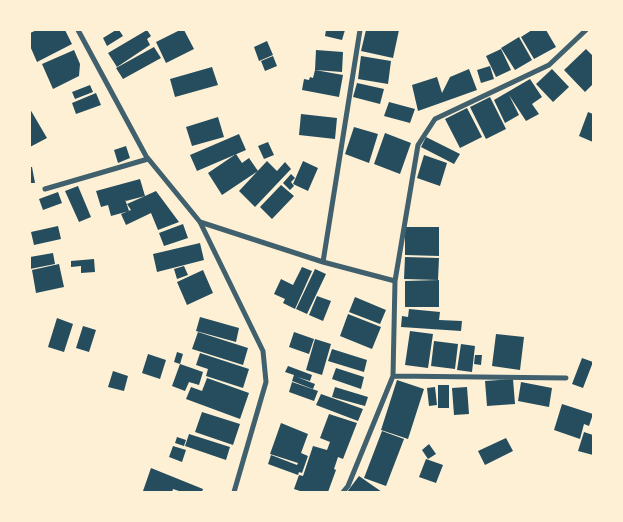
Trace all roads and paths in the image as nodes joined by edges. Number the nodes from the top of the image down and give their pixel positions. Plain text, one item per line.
1 (78, 30) edge
2 (360, 30) edge
3 (586, 30) edge
4 (148, 159) junction
5 (45, 189) dead end
6 (200, 222) junction
7 (323, 262) junction
8 (395, 281) junction
9 (394, 376) junction
10 (566, 378) dead end
11 (234, 492) edge
12 (343, 492) edge

1 - 4 street
2 - 7 street
3 - 8 street
4 - 5 street
4 - 6 street
6 - 7 street
6 - 11 street
7 - 8 street
8 - 9 street
9 - 10 street
9 - 12 street

